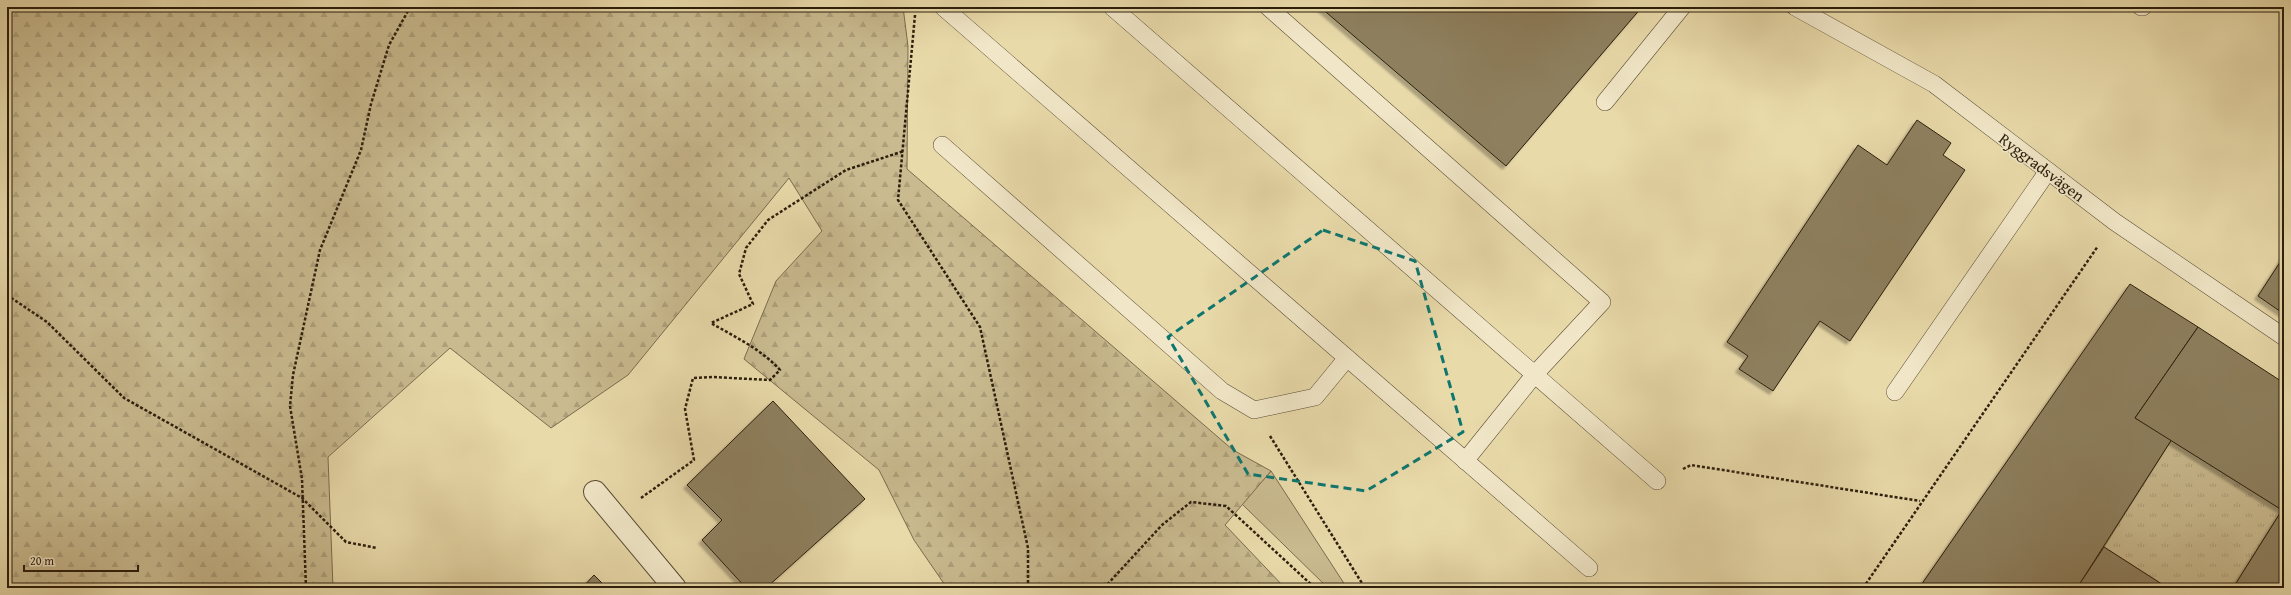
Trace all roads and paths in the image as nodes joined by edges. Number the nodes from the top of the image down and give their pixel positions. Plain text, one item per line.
1 (413, 7) edge
2 (943, 7) edge
3 (1112, 7) edge
4 (1268, 7) edge
5 (1682, 7) edge
6 (1795, 7) edge
7 (915, 11) dead end
8 (1605, 102) dead end
9 (942, 145) dead end
10 (904, 150) junction
11 (2048, 171) junction
12 (2115, 222) junction
13 (7, 295) edge
14 (2284, 337) edge
15 (1347, 358) junction
16 (1535, 374) junction
17 (1895, 392) dead end
18 (1254, 410) junction
19 (1465, 461) junction
20 (1657, 481) joint
21 (595, 492) dead end
22 (302, 498) junction
23 (1920, 502) junction
24 (615, 516) junction
25 (377, 548) dead end
26 (1588, 568) dead end
27 (306, 588) edge
28 (675, 588) edge
29 (1028, 588) edge
30 (1104, 588) edge
31 (1315, 588) edge
32 (1365, 588) edge
33 (1863, 588) edge

1 - 22 path
2 - 15 lane
3 - 16 lane
4 - 16 lane
5 - 8 lane
6 - 11 lane, Ryggradsvägen
7 - 10 path
9 - 18 lane
10 - 24 path
10 - 29 path
11 - 12 lane, Ryggradsvägen
11 - 17 lane
12 - 14 lane, Ryggradsvägen
12 - 23 path
13 - 22 path
15 - 18 lane
15 - 19 lane
16 - 19 lane
16 - 20 lane
18 - 32 path
19 - 26 lane
20 - 23 path
21 - 24 street
22 - 25 path
22 - 27 path
23 - 33 path
24 - 28 street
30 - 31 path

